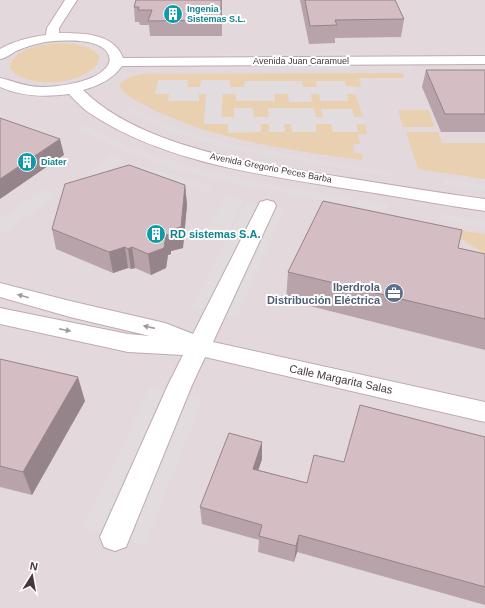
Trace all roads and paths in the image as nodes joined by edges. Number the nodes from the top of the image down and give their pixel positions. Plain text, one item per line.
1 (71, 0) edge
2 (52, 37) junction
3 (0, 55) edge
4 (485, 60) edge
5 (117, 62) junction
6 (2, 85) edge
7 (72, 88) junction
8 (485, 205) edge
9 (267, 206) dead end
10 (0, 290) edge
11 (0, 316) edge
12 (198, 347) junction
13 (485, 412) edge
14 (115, 537) dead end

1 - 2 street
2 - 3 street
2 - 5 street
4 - 5 street, Avenida Juan Caramuel
5 - 7 street
6 - 7 street
7 - 8 street, Avenida Gregorio Peces Barba
9 - 12 street
12 -> 10 street, Calle Margarita Salas
11 -> 12 street, Calle Margarita Salas
12 - 13 street, Calle Margarita Salas
12 - 14 street

